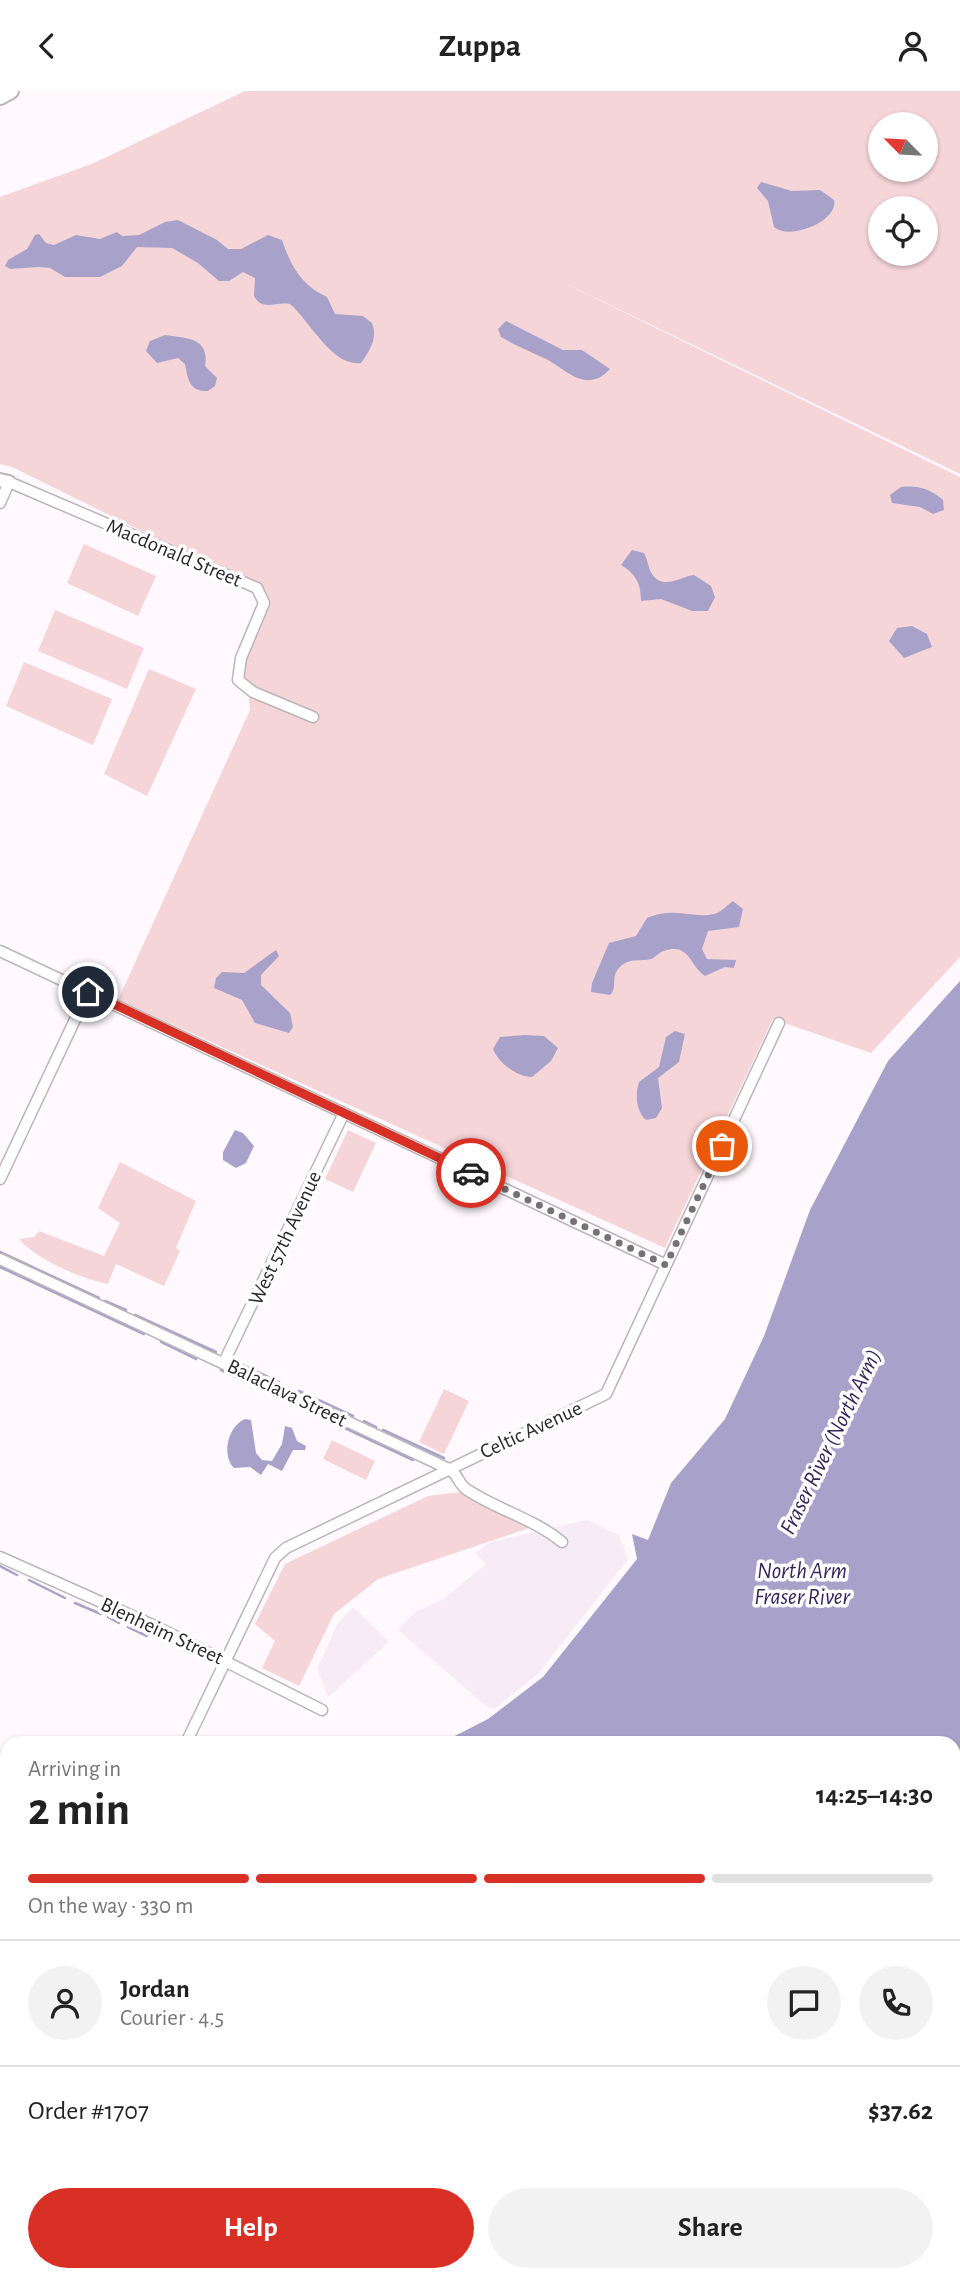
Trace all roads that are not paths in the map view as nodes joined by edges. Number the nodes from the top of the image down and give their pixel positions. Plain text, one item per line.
1 (11, 91) edge
2 (0, 96) edge
3 (5, 481) edge
4 (0, 503) edge
5 (313, 717) dead end
6 (0, 951) edge
7 (88, 992) junction
8 (779, 1023) dead end
9 (344, 1113) junction
10 (0, 1179) edge
11 (0, 1259) edge
12 (666, 1265) junction
13 (224, 1362) junction
14 (449, 1469) junction
15 (562, 1542) dead end
16 (0, 1557) edge
17 (227, 1660) junction
18 (322, 1710) dead end
19 (189, 1736) edge

1 - 2 main road
3 - 4 street
3 - 5 street, Macdonald Street
6 - 7 street
7 - 9 street
7 - 10 street
8 - 12 street, Celtic Avenue
9 - 12 street
9 - 13 street, West 57th Avenue
11 - 13 street, Balaclava Street
12 - 14 street, Celtic Avenue
13 - 14 street, Balaclava Street
14 - 15 street, Balaclava Street
14 - 17 street, Celtic Avenue
16 - 17 street, Blenheim Street
17 - 18 street, Blenheim Street
17 - 19 street, Celtic Avenue

